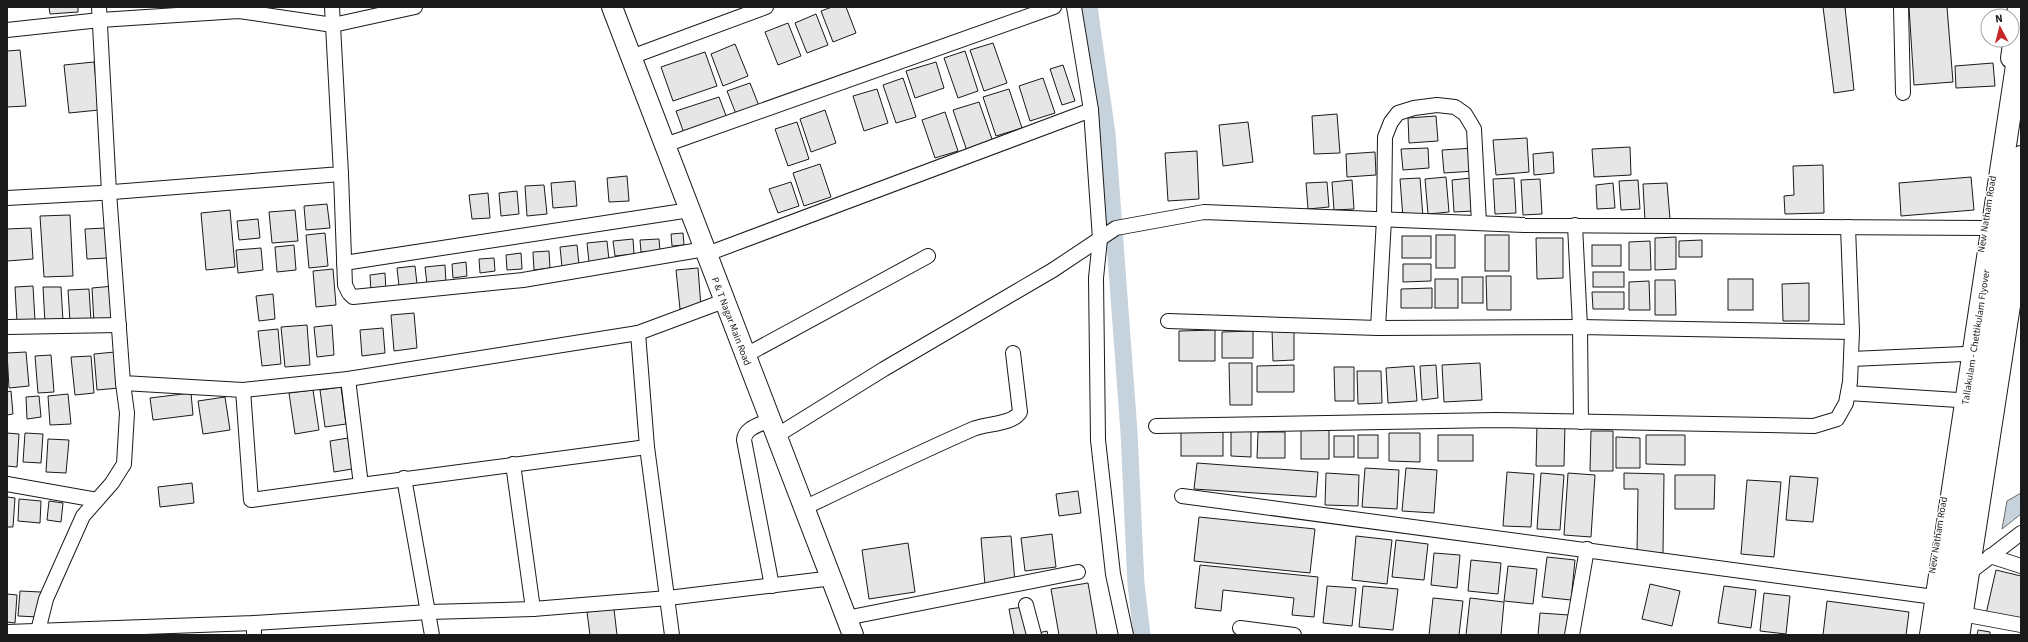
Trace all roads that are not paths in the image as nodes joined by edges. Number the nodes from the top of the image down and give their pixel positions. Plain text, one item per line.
1 (332, 7) edge
2 (415, 7) edge
3 (612, 7) edge
4 (766, 7) edge
5 (1054, 7) edge
6 (1074, 7) edge
7 (1901, 7) edge
8 (2018, 7) edge
9 (99, 13) edge
10 (333, 25) junction
11 (7, 30) edge
12 (2021, 40) edge
13 (631, 57) junction
14 (1903, 93) dead end
15 (1092, 110) junction
16 (665, 145) junction
17 (2021, 157) edge
18 (341, 174) junction
19 (109, 192) junction
20 (7, 198) edge
21 (690, 210) junction
22 (1384, 220) junction
23 (1478, 223) junction
24 (1574, 225) junction
25 (1848, 227) junction
26 (1984, 228) junction
27 (2021, 234) edge
28 (1100, 238) junction
29 (706, 251) junction
30 (928, 256) dead end
31 (2019, 261) edge
32 (344, 263) junction
33 (724, 301) junction
34 (1168, 321) dead end
35 (119, 326) junction
36 (7, 327) edge
37 (1580, 327) junction
38 (1378, 328) junction
39 (1852, 332) junction
40 (638, 333) junction
41 (1013, 354) dead end
42 (1964, 354) junction
43 (746, 355) junction
44 (1851, 358) junction
45 (348, 379) junction
46 (123, 383) junction
47 (243, 390) junction
48 (1848, 393) junction
49 (1958, 400) junction
50 (1581, 422) junction
51 (1156, 426) dead end
52 (773, 428) junction
53 (647, 447) junction
54 (513, 464) junction
55 (404, 478) junction
56 (7, 484) edge
57 (361, 485) junction
58 (1182, 496) dead end
59 (97, 500) junction
60 (804, 508) junction
61 (2021, 534) edge
62 (1587, 549) junction
63 (1990, 556) junction
64 (2021, 566) edge
65 (1078, 572) dead end
66 (1969, 573) junction
67 (833, 578) junction
68 (772, 586) junction
69 (1927, 596) junction
70 (668, 598) junction
71 (1026, 605) dead end
72 (533, 609) junction
73 (429, 612) junction
74 (1962, 614) junction
75 (2021, 625) edge
76 (850, 626) edge
77 (1240, 628) dead end
78 (254, 629) edge
79 (38, 631) junction
80 (168, 631) edge
81 (7, 632) edge
82 (57, 632) edge
83 (432, 635) edge
84 (672, 635) edge
85 (1034, 635) edge
86 (1126, 635) edge
87 (1294, 635) edge
88 (1572, 635) edge
89 (1921, 635) edge
90 (1931, 635) edge
91 (1948, 635) edge
92 (1959, 635) edge

1 - 10 street
2 - 10 street
3 - 13 main road, P & T Nagar Main Road
4 - 13 street
5 - 16 street
6 - 15 street
7 - 14 street
8 - 26 main road, New Natham Road
9 - 10 street
9 - 11 street
9 - 19 street
10 - 18 street
12 - 90 highway, Tallakulam - Chettikulam Flyover
13 - 16 main road, P & T Nagar Main Road
15 - 28 street
15 - 29 street
16 - 21 main road, P & T Nagar Main Road
17 - 91 highway, Tallakulam - Chettikulam Flyover
18 - 19 street
18 - 32 street
19 - 20 street
19 - 35 street
21 - 29 main road, P & T Nagar Main Road
21 - 32 street
22 - 23 street
22 - 23 street
22 - 28 street
22 - 38 street
23 - 24 street
24 - 25 street
24 - 37 street
25 - 26 street
25 - 39 street
26 - 42 main road, New Natham Road
27 - 31 main road
28 - 52 street
28 - 86 street
29 - 32 street
29 - 33 main road, P & T Nagar Main Road
30 - 43 street
31 - 66 main road
33 - 40 street
33 - 43 main road, P & T Nagar Main Road
34 - 38 street
35 - 36 street
35 - 46 street
37 - 38 street
37 - 39 street
37 - 50 street
39 - 44 street
40 - 45 street
40 - 53 street
41 - 60 street
42 - 44 street
42 - 49 main road, New Natham Road
43 - 52 main road, P & T Nagar Main Road
44 - 48 street
45 - 47 street
45 - 57 street
46 - 47 street
46 - 59 street
47 - 57 street
48 - 49 street
48 - 50 street
49 - 69 main road, New Natham Road
50 - 51 street
52 - 60 main road, P & T Nagar Main Road
52 - 68 street
53 - 54 street
53 - 70 street
54 - 55 street
54 - 72 street
55 - 57 street
55 - 73 street
56 - 59 street
58 - 62 street
59 - 79 street
60 - 67 main road, P & T Nagar Main Road
61 - 63 street
62 - 69 street
62 - 88 street
63 - 64 street
63 - 66 street
65 - 76 street
66 - 74 main road
67 - 68 street
67 - 76 main road, P & T Nagar Main Road
68 - 70 street
69 - 89 main road, New Natham Road
70 - 72 street
70 - 84 street
71 - 85 street
72 - 73 street
73 - 78 street
73 - 83 street
74 - 75 street
74 - 92 main road
77 - 87 street
78 - 80 street
79 - 81 street
79 - 82 street
80 - 82 street

